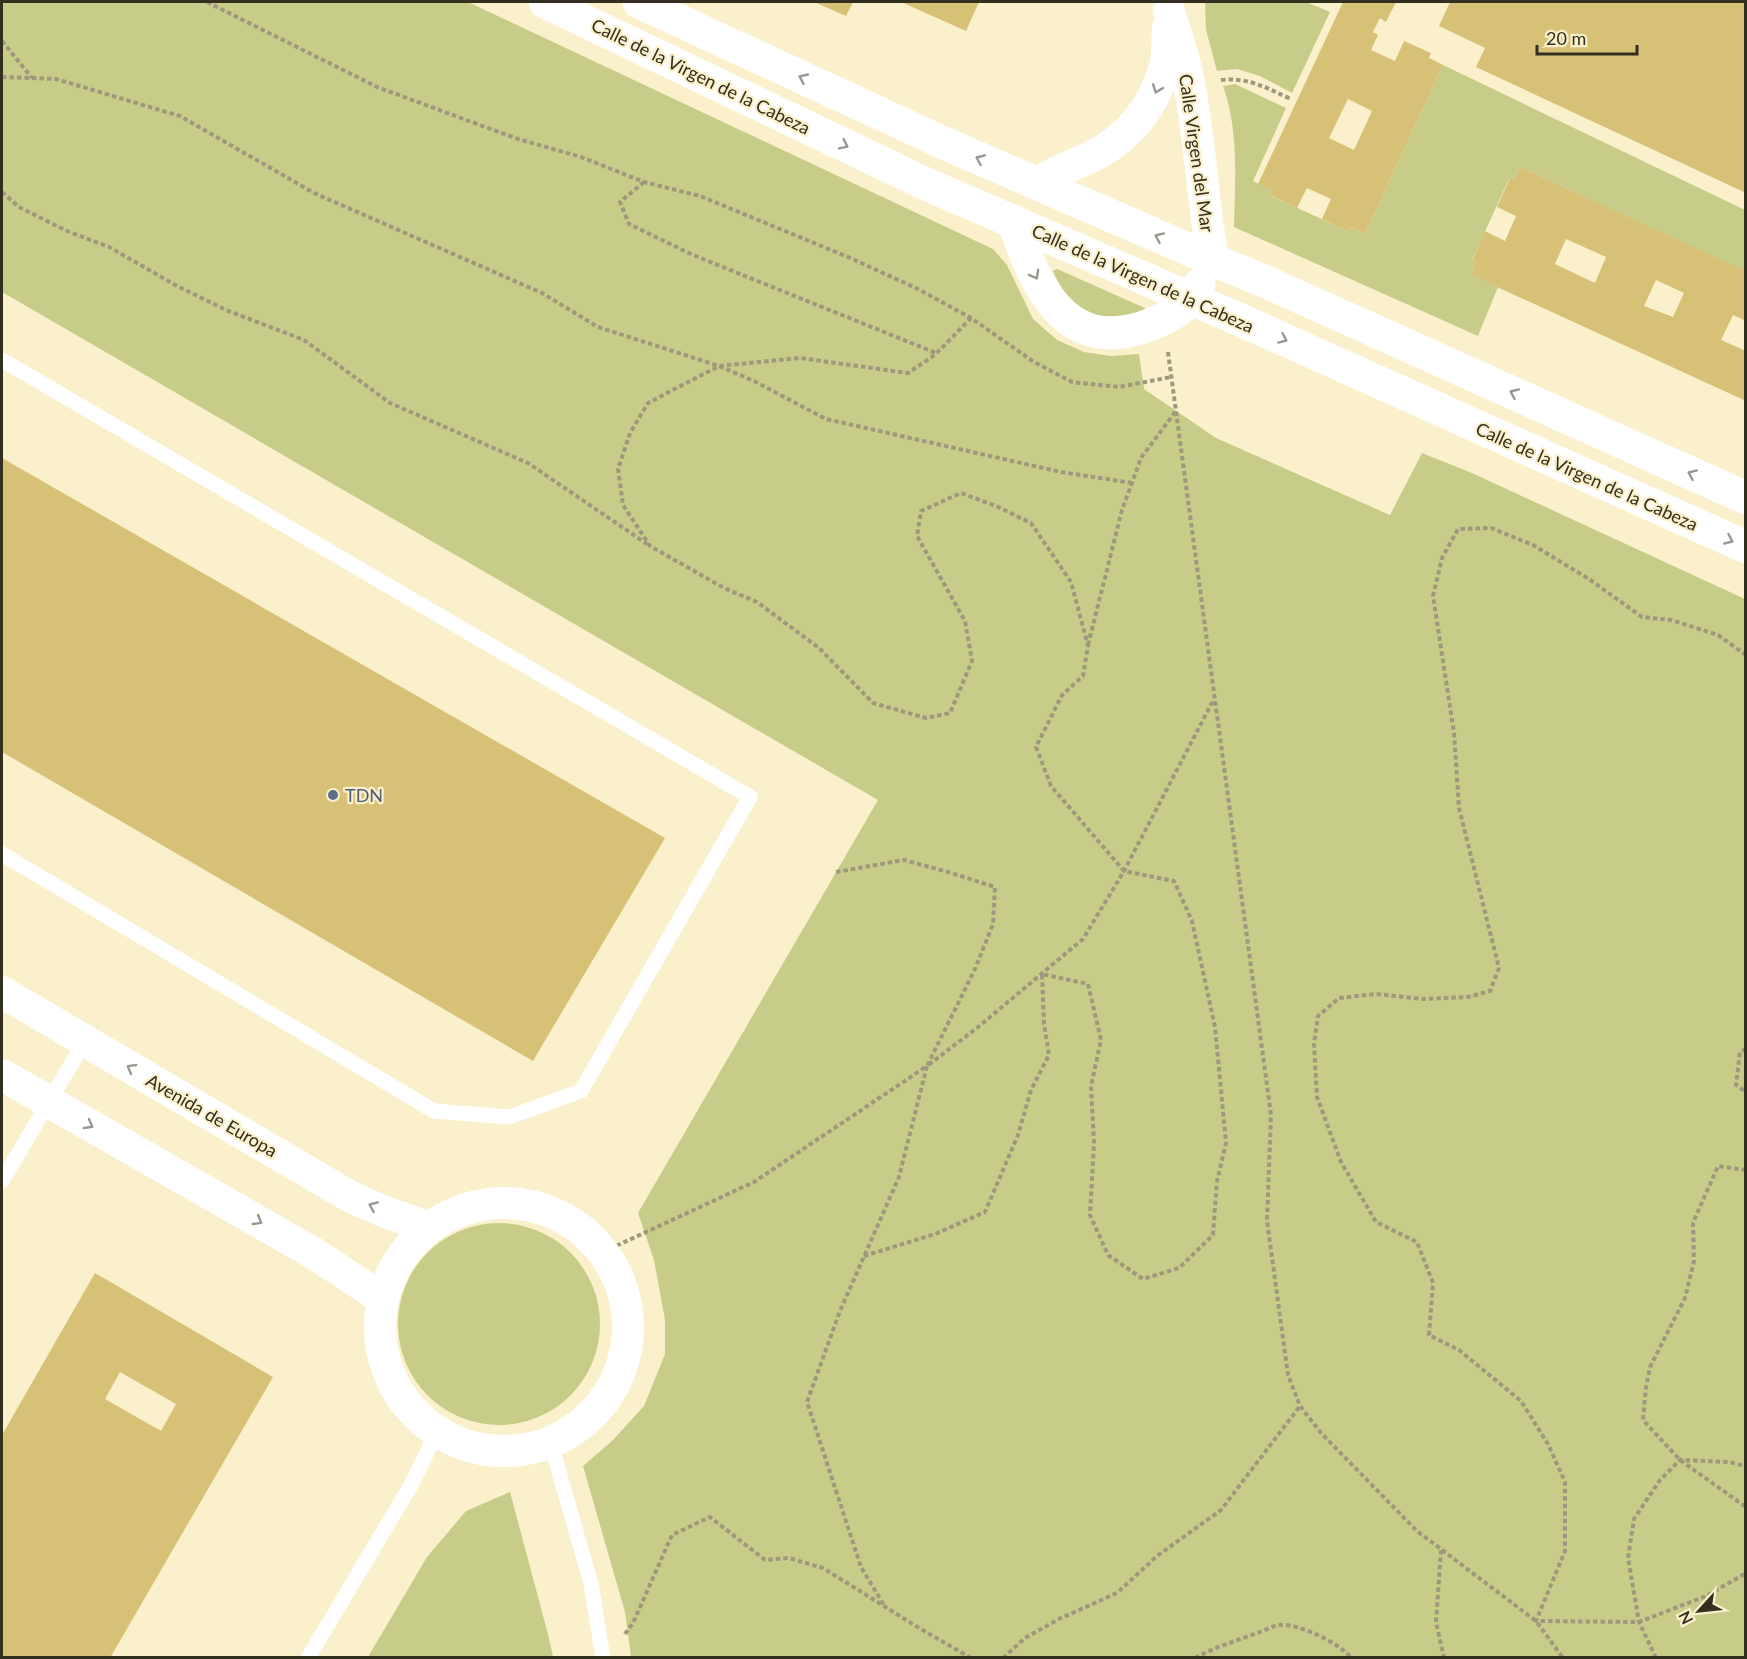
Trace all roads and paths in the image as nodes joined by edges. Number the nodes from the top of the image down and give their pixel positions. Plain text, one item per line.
1 (207, 2) edge
2 (545, 2) edge
3 (639, 2) edge
4 (1168, 6) edge
5 (2, 40) edge
6 (2, 77) edge
7 (32, 78) junction
8 (1217, 80) dead end
9 (1290, 99) dead end
10 (644, 182) junction
11 (1037, 184) junction
12 (2, 192) edge
13 (1014, 221) junction
14 (1213, 260) junction
15 (1190, 300) junction
16 (971, 318) junction
17 (1167, 348) dead end
18 (936, 354) junction
19 (2, 360) edge
20 (719, 366) junction
21 (1171, 376) junction
22 (1176, 411) junction
23 (1132, 483) junction
24 (1746, 498) edge
25 (650, 546) junction
26 (1746, 547) edge
27 (1088, 646) junction
28 (1746, 655) edge
29 (1214, 698) junction
30 (2, 854) edge
31 (1125, 871) junction
32 (836, 872) dead end
33 (1042, 974) junction
34 (2, 992) edge
35 (84, 1041) junction
36 (1746, 1049) edge
37 (927, 1066) junction
38 (2, 1075) edge
39 (1746, 1092) edge
40 (47, 1102) junction
41 (1746, 1170) edge
42 (2, 1181) edge
43 (428, 1227) junction
44 (603, 1252) junction
45 (864, 1256) junction
46 (380, 1297) junction
47 (1300, 1406) junction
48 (437, 1432) junction
49 (550, 1444) junction
50 (1680, 1460) junction
51 (1746, 1466) edge
52 (1746, 1507) edge
53 (1441, 1550) junction
54 (1746, 1573) edge
55 (885, 1607) junction
56 (1536, 1621) junction
57 (1639, 1622) junction
58 (621, 1640) dead end
59 (308, 1658) edge
60 (603, 1658) edge
61 (971, 1658) edge
62 (1003, 1658) edge
63 (1196, 1658) edge
64 (1351, 1658) edge
65 (1444, 1658) edge
66 (1563, 1658) edge
67 (1656, 1658) edge

1 - 10 path
2 -> 13 main road, Calle de la Virgen de la Cabeza
11 -> 3 main road
4 -> 11 street, Calle Virgen del Mar
4 - 14 street, Calle Virgen del Mar
5 - 7 path
6 - 7 path
7 - 20 path
8 - 9 path
10 - 16 path
10 - 18 path
14 -> 11 main road
12 - 25 path
13 - 15 main road, Calle de la Virgen de la Cabeza
13 -> 15 main road
14 - 15 main road
24 -> 14 main road
15 -> 26 main road, Calle de la Virgen de la Cabeza
16 - 18 path
16 - 21 path
17 - 21 path
18 - 20 path
19 - 30 lane
20 - 23 path
20 - 25 path
21 - 22 path
22 - 23 path
22 - 29 path
23 - 27 path
25 - 27 path
27 - 31 path
28 - 56 path
29 - 31 path
29 - 47 path
31 - 33 path
31 - 33 path
32 - 37 path
33 - 37 path
33 - 45 path
34 - 35 street, Avenida de Europa
35 - 40 lane
43 -> 35 street, Avenida de Europa
36 - 39 path
37 - 44 path
37 - 45 path
38 - 40 street
40 - 42 lane
40 -> 46 street
41 - 50 path
43 - 44 street
43 - 46 street
44 - 49 street
45 - 55 path
46 - 48 street
47 - 53 path
47 - 62 path
48 - 49 street
48 - 59 lane
49 - 60 lane
50 - 51 path
50 - 52 path
50 - 57 path
53 - 56 path
53 - 65 path
54 - 57 path
55 - 58 path
55 - 61 path
56 - 57 path
56 - 66 path
57 - 67 path
63 - 64 path

